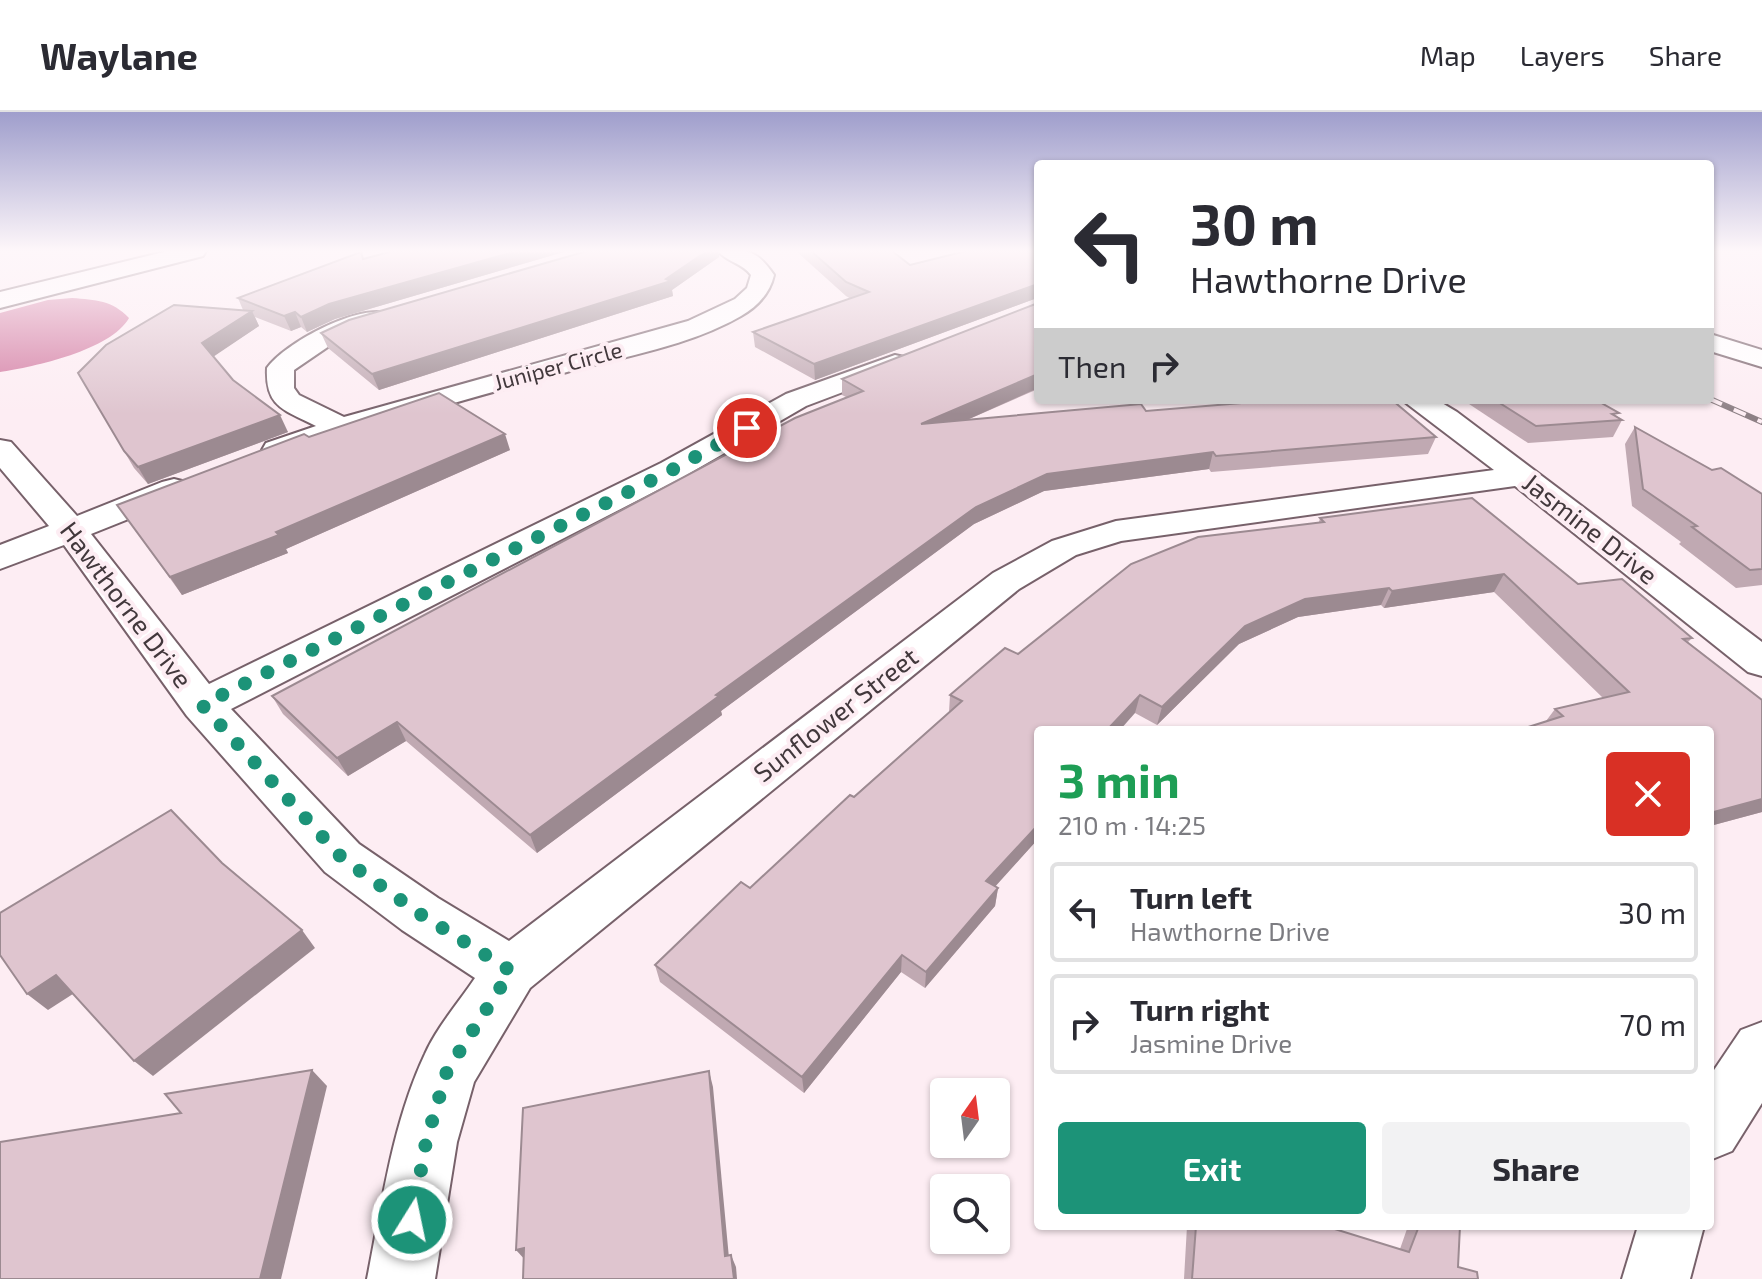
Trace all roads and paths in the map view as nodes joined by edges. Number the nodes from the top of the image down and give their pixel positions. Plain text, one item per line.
1 (740, 305) edge
2 (404, 309) edge
3 (1714, 343) edge
4 (924, 351) edge
5 (1762, 359) edge
6 (1423, 404) edge
7 (340, 426) junction
8 (0, 449) edge
9 (254, 458) edge
10 (1521, 476) junction
11 (197, 480) edge
12 (69, 528) junction
13 (0, 558) edge
14 (1762, 662) edge
15 (202, 705) junction
16 (511, 971) junction
17 (1762, 1050) edge
18 (1714, 1123) edge
19 (1670, 1230) edge
20 (401, 1279) edge
21 (1656, 1279) edge

1 - 7 street, Juniper Circle
2 - 7 street
3 - 5 street
4 - 15 street
6 - 10 street, Jasmine Drive
7 - 9 street, Juniper Circle
8 - 12 street, Hawthorne Drive
10 - 14 street, Jasmine Drive
10 - 16 street, Sunflower Street
11 - 12 street
12 - 13 street
12 - 15 street, Hawthorne Drive
15 - 16 street, Hawthorne Drive
16 - 20 street, Sunflower Street
17 - 18 street
19 - 21 street

